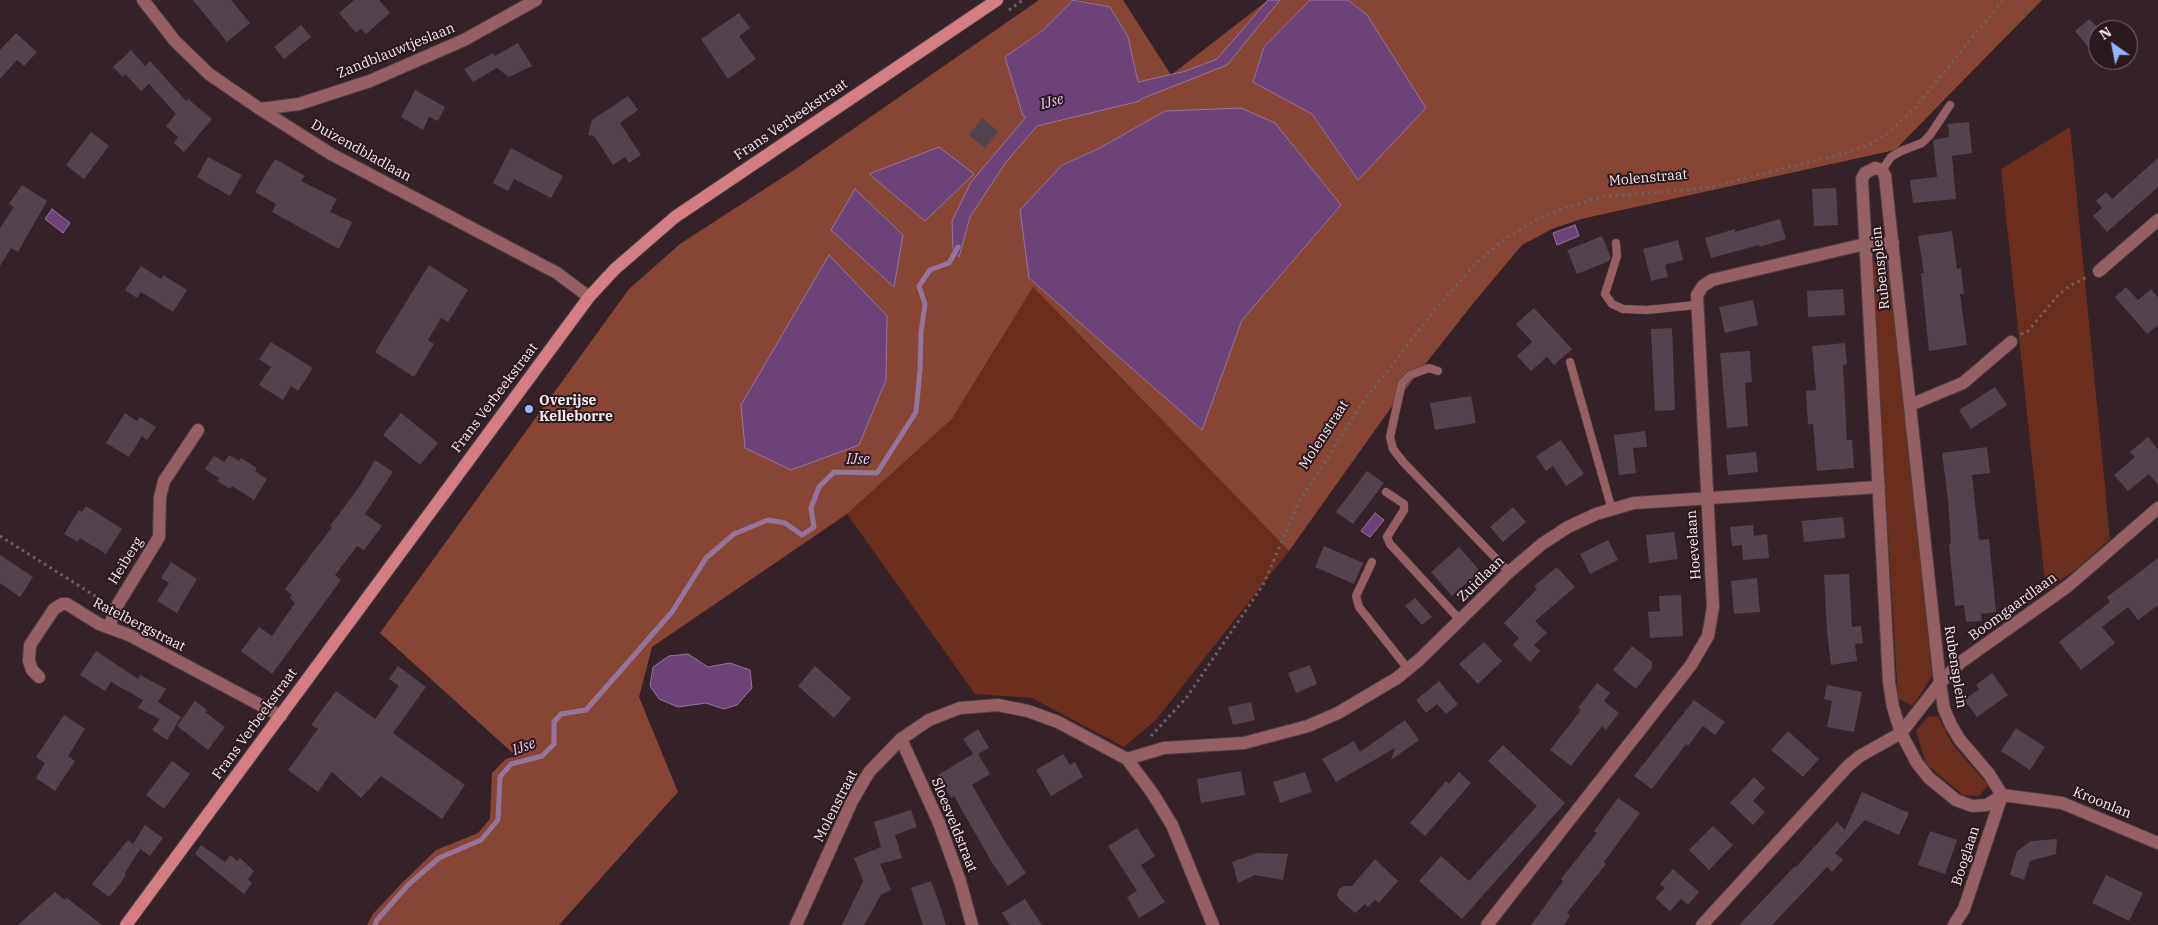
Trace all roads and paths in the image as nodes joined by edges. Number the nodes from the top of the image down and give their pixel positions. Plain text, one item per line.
1 (143, 0) edge
2 (536, 0) edge
3 (997, 0) edge
4 (2003, 0) edge
5 (1950, 105) dead end
6 (260, 109) junction
7 (1882, 170) junction
8 (2158, 220) edge
9 (1616, 243) dead end
10 (1893, 243) junction
11 (1865, 244) junction
12 (2099, 270) joint
13 (588, 297) junction
14 (1696, 305) junction
15 (2011, 342) joint
16 (1570, 362) dead end
17 (1438, 371) dead end
18 (1910, 405) junction
19 (198, 430) dead end
20 (1879, 486) junction
21 (1386, 492) dead end
22 (1706, 497) junction
23 (2158, 508) edge
24 (1612, 510) junction
25 (0, 536) edge
26 (1372, 562) dead end
27 (1509, 572) junction
28 (96, 606) dead end
29 (1460, 620) junction
30 (109, 627) junction
31 (1408, 669) junction
32 (39, 677) dead end
33 (1940, 683) junction
34 (281, 716) junction
35 (1901, 733) junction
36 (1150, 737) dead end
37 (901, 739) junction
38 (1127, 759) junction
39 (2002, 795) junction
40 (2158, 828) edge
41 (2155, 842) edge
42 (126, 925) edge
43 (796, 925) edge
44 (972, 925) edge
45 (1213, 925) edge
46 (1487, 925) edge
47 (1702, 925) edge
48 (1954, 925) edge

1 - 6 street, Duizendbladlaan
2 - 6 street, Zandblauwtjeslaan
3 - 13 main road, Frans Verbeekstraat
4 - 36 path, Molenstraat
5 - 7 lane
6 - 13 street, Duizendbladlaan
7 - 10 street, Rubensplein
7 - 11 street, Rubensplein
8 - 12 street
9 - 14 lane
10 - 11 street, Hoevelaan
10 - 18 street, Rubensplein
11 - 14 street, Hoevelaan
11 - 20 street, Rubensplein
12 - 15 path
13 - 34 main road, Frans Verbeekstraat
14 - 22 street, Hoevelaan
15 - 18 street
16 - 24 lane
17 - 27 lane
18 - 33 street, Rubensplein
19 - 30 street, Heiberg
20 - 22 street, Zuidlaan
20 - 35 street, Rubensplein
21 - 29 lane
22 - 24 street, Zuidlaan
22 - 46 street, Hoevelaan
23 - 33 street, Boomgaardlaan
24 - 27 street, Zuidlaan
25 - 28 path
26 - 31 lane
27 - 29 street, Zuidlaan
29 - 31 street, Zuidlaan
30 - 32 street, Ratelbergstraat
30 - 34 street, Ratelbergstraat
31 - 38 street, Zuidlaan
33 - 35 street, Boomgaardlaan
33 - 39 street, Rubensplein
34 - 42 main road, Frans Verbeekstraat
35 - 39 street, Rubensplein
35 - 47 street, Boomgaardlaan
37 - 38 street, Molenstraat
37 - 43 street, Molenstraat
37 - 44 street, Sloesveldstraat
38 - 45 street
39 - 41 street, Kroonlan
39 - 48 street, Booglaan
40 - 41 street

